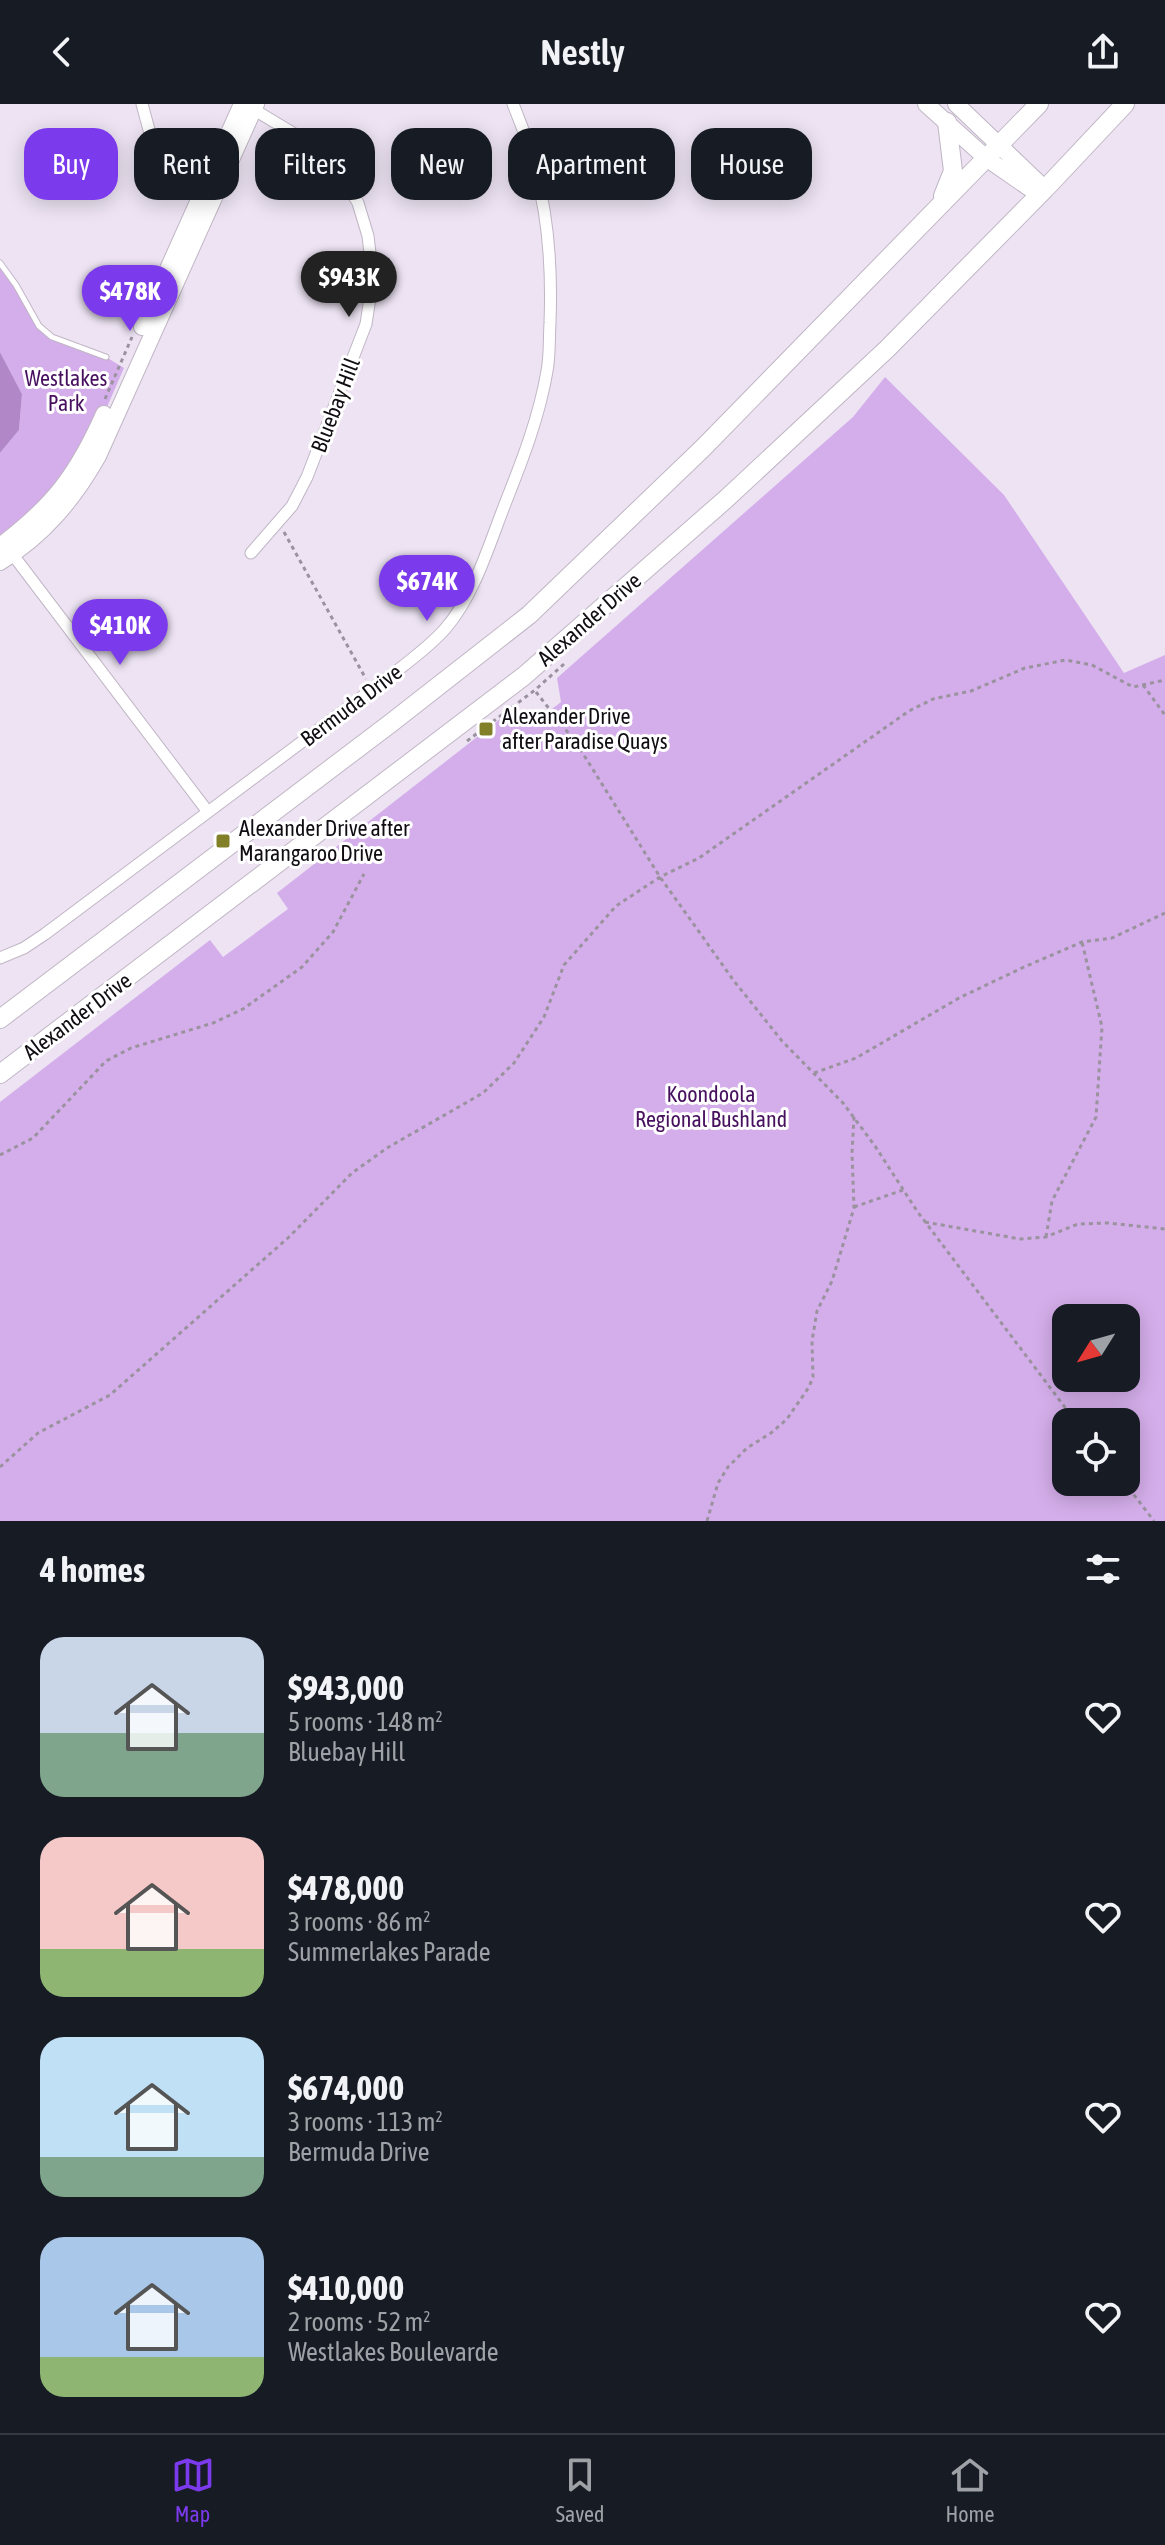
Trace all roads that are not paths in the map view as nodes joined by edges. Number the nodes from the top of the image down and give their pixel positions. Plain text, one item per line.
1 (142, 104) edge
2 (513, 104) edge
3 (926, 104) edge
4 (956, 104) edge
5 (1039, 104) edge
6 (1125, 104) edge
7 (249, 105) edge
8 (947, 122) junction
9 (149, 128) edge
10 (999, 143) junction
11 (986, 158) junction
12 (1042, 192) junction
13 (939, 206) junction
14 (0, 263) edge
15 (106, 357) dead end
16 (4, 551) edge
17 (251, 553) dead end
18 (208, 812) junction
19 (0, 958) edge
20 (0, 1019) edge
21 (0, 1074) edge

1 - 9 street
2 - 18 street, Bermuda Drive
3 - 8 street
4 - 10 street
5 - 10 main road, Alexander Drive
6 - 12 main road, Alexander Drive
7 - 16 street
7 - 17 street, Bluebay Hill
8 - 11 street
8 - 13 main road
10 - 11 main road, Alexander Drive
10 - 12 street
11 - 12 street
11 - 13 main road, Alexander Drive
12 - 21 main road, Alexander Drive
13 - 20 main road, Alexander Drive
14 - 15 lane
16 - 18 street
18 - 19 street, Bermuda Drive

